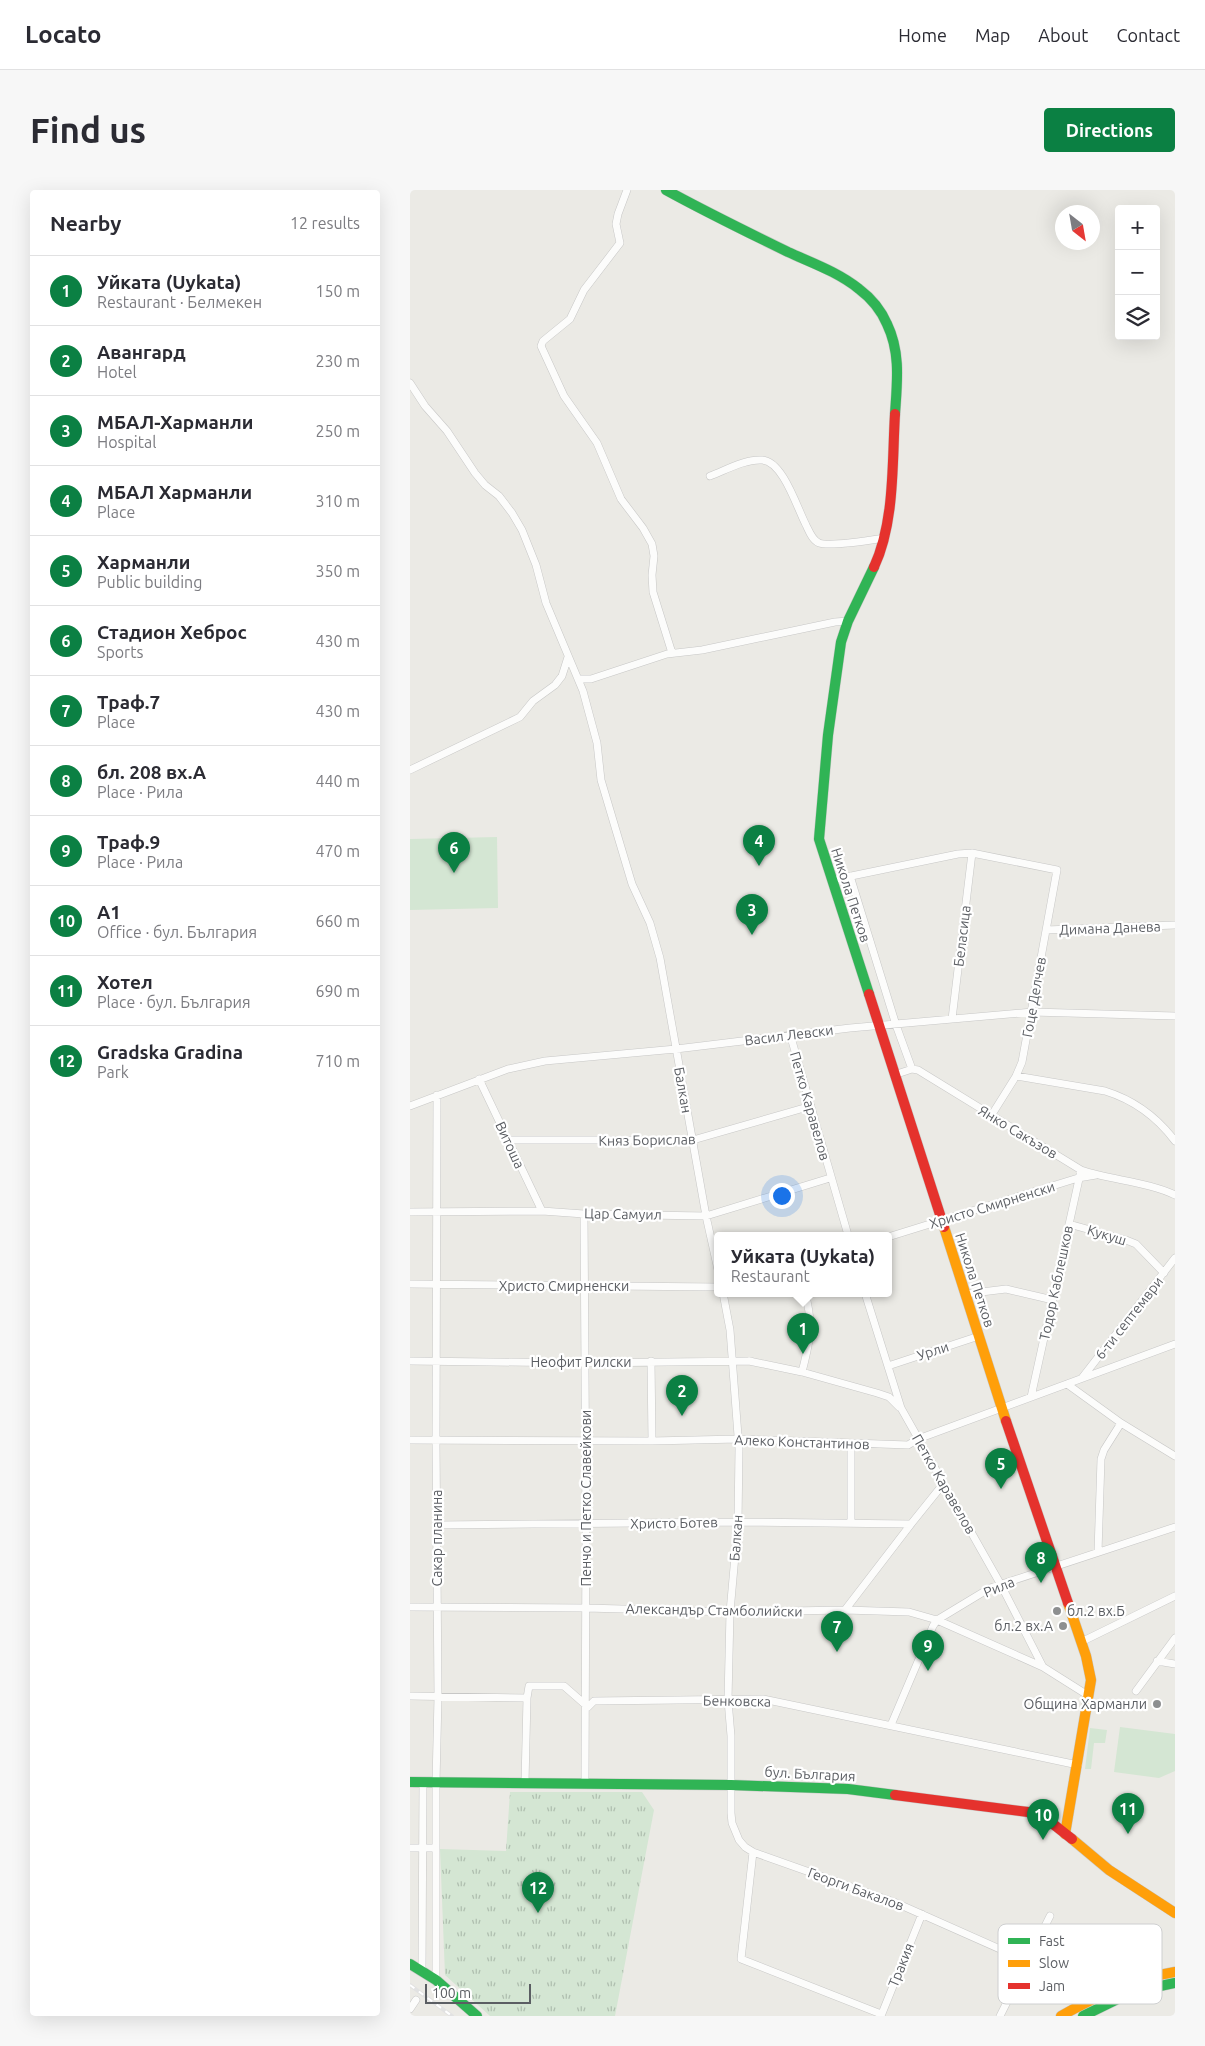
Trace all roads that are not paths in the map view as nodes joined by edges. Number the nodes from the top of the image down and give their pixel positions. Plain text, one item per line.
1 (627, 190) edge
2 (666, 190) edge
3 (410, 383) edge
4 (710, 476) dead end
5 (885, 538) junction
6 (848, 621) junction
7 (672, 653) junction
8 (568, 657) junction
9 (578, 680) junction
10 (410, 770) edge
11 (972, 853) junction
12 (850, 876) junction
13 (832, 880) junction
14 (1175, 925) edge
15 (1046, 930) junction
16 (1032, 1012) junction
17 (1175, 1016) edge
18 (952, 1019) junction
19 (896, 1025) junction
20 (879, 1027) junction
21 (790, 1034) junction
22 (676, 1049) junction
23 (912, 1069) junction
24 (894, 1075) junction
25 (1016, 1076) junction
26 (479, 1079) junction
27 (438, 1095) junction
28 (410, 1106) edge
29 (810, 1106) junction
30 (991, 1116) junction
31 (508, 1140) junction
32 (693, 1140) junction
33 (1175, 1141) edge
34 (1081, 1170) junction
35 (1096, 1175) junction
36 (830, 1178) junction
37 (1078, 1178) junction
38 (1175, 1186) edge
39 (1167, 1192) junction
40 (1175, 1196) edge
41 (542, 1211) junction
42 (410, 1212) edge
43 (437, 1212) junction
44 (584, 1214) junction
45 (706, 1216) junction
46 (941, 1221) junction
47 (1069, 1224) junction
48 (847, 1232) edge
49 (892, 1236) edge
50 (714, 1252) edge
51 (1175, 1258) edge
52 (1164, 1272) junction
53 (410, 1284) edge
54 (437, 1285) junction
55 (583, 1286) junction
56 (714, 1286) edge
57 (966, 1294) junction
58 (724, 1297) edge
59 (806, 1297) edge
60 (866, 1297) edge
61 (1053, 1300) junction
62 (979, 1336) junction
63 (1175, 1344) edge
64 (732, 1359) junction
65 (410, 1361) edge
66 (651, 1361) junction
67 (437, 1362) junction
68 (585, 1363) junction
69 (888, 1366) junction
70 (802, 1372) junction
71 (1082, 1378) junction
72 (1067, 1384) junction
73 (1031, 1397) junction
74 (901, 1408) junction
75 (1002, 1408) junction
76 (1121, 1423) junction
77 (738, 1439) junction
78 (918, 1439) junction
79 (410, 1440) edge
80 (586, 1440) junction
81 (436, 1441) junction
82 (652, 1441) junction
83 (852, 1444) junction
84 (1175, 1456) edge
85 (944, 1483) junction
86 (738, 1522) junction
87 (851, 1522) junction
88 (911, 1524) junction
89 (438, 1525) junction
90 (586, 1525) junction
91 (1175, 1527) edge
92 (1098, 1552) junction
93 (1057, 1567) junction
94 (1001, 1585) junction
95 (1175, 1596) edge
96 (410, 1607) edge
97 (437, 1607) junction
98 (586, 1608) junction
99 (846, 1610) junction
100 (730, 1612) junction
101 (938, 1620) junction
102 (1175, 1638) edge
103 (1081, 1642) junction
104 (1157, 1661) junction
105 (1175, 1664) edge
106 (1044, 1667) junction
107 (1136, 1691) dead end
108 (410, 1696) edge
109 (1089, 1696) junction
110 (438, 1697) junction
111 (527, 1698) junction
112 (728, 1700) junction
113 (585, 1706) junction
114 (891, 1725) junction
115 (1078, 1765) junction
116 (410, 1782) edge
117 (423, 1782) junction
118 (436, 1782) junction
119 (525, 1783) junction
120 (585, 1783) junction
121 (731, 1785) junction
122 (1065, 1834) junction
123 (410, 1848) edge
124 (423, 1848) junction
125 (435, 1848) junction
126 (753, 1852) junction
127 (1175, 1913) edge
128 (922, 1914) junction
129 (1050, 1916) dead end
130 (1046, 1924) edge
131 (998, 1948) edge
132 (410, 1964) edge
133 (422, 1971) junction
134 (1175, 1972) edge
135 (1162, 1974) edge
136 (436, 1980) junction
137 (1175, 1983) edge
138 (1162, 1986) edge
139 (416, 2000) dead end
140 (1006, 2004) edge
141 (1082, 2004) edge
142 (1108, 2004) edge
143 (410, 2009) edge
144 (881, 2015) edge
145 (477, 2016) edge
146 (1000, 2016) edge
147 (1061, 2016) edge
148 (1083, 2016) edge

1 - 7 street
2 - 5 street, Никола Петков
3 - 8 street, Балкан
4 - 5 street
5 - 6 street, Никола Петков
6 - 7 street
6 - 13 street, Никола Петков
7 - 9 street
8 - 9 street, Балкан
8 - 10 street
9 - 22 street, Балкан
11 - 12 street
11 - 15 street, Гоце Делчев
11 - 18 street, Беласица
12 - 13 street
12 - 19 street
13 - 20 street, Никола Петков
14 - 15 street, Димана Данева
15 - 16 street, Гоце Делчев
16 - 17 street, Васил Левски
16 - 18 street, Васил Левски
16 - 25 street, Гоце Делчев
18 - 19 street, Васил Левски
19 - 20 street, Васил Левски
19 - 23 street
20 - 21 street, Васил Левски
20 - 24 street, Никола Петков
21 - 22 street, Васил Левски
21 - 29 street, Петко Каравелов
22 - 26 street, Васил Левски
22 - 32 street, Балкан
23 - 24 street
23 - 30 street, Янко Сакъзов
24 - 46 street, Никола Петков
25 - 30 street, Гоце Делчев
25 - 33 street
26 - 27 street, Васил Левски
26 - 31 street, Витоша
27 - 28 street, Васил Левски
27 - 43 street, Сакар планина
29 - 32 street, Княз Борислав
29 - 36 street, Петко Каравелов
30 - 34 street, Янко Сакъзов
31 - 32 street, Княз Борислав
31 - 41 street, Витоша
32 - 45 street, Балкан
34 - 35 street, Янко Сакъзов
34 - 37 street, Тодор Каблешков
35 - 37 street, Христо Смирненски
35 - 39 street, Янко Сакъзов
36 - 45 street, Цар Самуил
36 - 48 street, Петко Каравелов
37 - 46 street, Христо Смирненски
37 - 47 street, Тодор Каблешков
38 - 39 street
39 - 40 street, Янко Сакъзов
41 - 43 street, Цар Самуил
41 - 44 street, Цар Самуил
42 - 43 street, Цар Самуил
43 - 54 street, Сакар планина
44 - 45 street, Цар Самуил
44 - 55 street, Пенчо и Петко Славейкови
45 - 50 street, Балкан
46 - 49 street, Христо Смирненски
46 - 57 street, Никола Петков
47 - 52 street, Кукуш
47 - 61 street, Тодор Каблешков
51 - 52 street, 6-ти септември
52 - 71 street, 6-ти септември
53 - 54 street, Христо Смирненски
54 - 55 street, Христо Смирненски
54 - 67 street, Сакар планина
55 - 56 street, Христо Смирненски
55 - 68 street, Пенчо и Петко Славейкови
57 - 61 street
57 - 62 street, Никола Петков
58 - 64 street, Балкан
59 - 70 street
60 - 69 street, Петко Каравелов
61 - 73 street, Тодор Каблешков
62 - 69 street, Урли
62 - 75 street, Никола Петков
63 - 71 street, Алеко Константинов
64 - 66 street, Неофит Рилски
64 - 70 street, Неофит Рилски
64 - 77 street, Балкан
65 - 67 street, Неофит Рилски
66 - 68 street, Неофит Рилски
66 - 82 street
67 - 68 street, Неофит Рилски
67 - 81 street, Сакар планина
68 - 80 street, Пенчо и Петко Славейкови
69 - 74 street, Петко Каравелов
70 - 74 street, Неофит Рилски
71 - 72 street, Алеко Константинов
72 - 73 street, Алеко Константинов
72 - 76 street
73 - 75 street, Алеко Константинов
74 - 78 street, Петко Каравелов
75 - 78 street, Алеко Константинов
75 - 93 street, Никола Петков
76 - 84 street
76 - 92 street
77 - 82 street, Алеко Константинов
77 - 83 street, Алеко Константинов
77 - 86 street, Балкан
78 - 83 street, Алеко Константинов
78 - 85 street, Петко Каравелов
79 - 81 street, Алеко Константинов
80 - 81 street, Алеко Константинов
80 - 82 street, Алеко Константинов
80 - 90 street, Пенчо и Петко Славейкови
81 - 89 street, Сакар планина
83 - 87 street
85 - 88 street
85 - 94 street, Петко Каравелов
86 - 87 street, Христо Ботев
86 - 90 street, Христо Ботев
86 - 100 street, Балкан
87 - 88 street, Христо Ботев
88 - 99 street
89 - 90 street, Христо Ботев
89 - 97 street, Сакар планина
90 - 98 street, Пенчо и Петко Славейкови
91 - 92 street, Рила
92 - 93 street, Рила
93 - 94 street, Рила
93 - 103 street, Никола Петков
94 - 101 street, Рила
94 - 106 street, Петко Каравелов
95 - 103 street
96 - 97 street, Александър Стамболийски
97 - 98 street, Александър Стамболийски
97 - 110 street, Сакар планина
98 - 100 street, Александър Стамболийски
98 - 113 street, Пенчо и Петко Славейкови
99 - 100 street, Александър Стамболийски
99 - 101 street, Александър Стамболийски
100 - 112 street, Балкан
101 - 106 street, Александър Стамболийски
101 - 114 street, Рила
102 - 104 street
103 - 109 street, Никола Петков
104 - 105 street
104 - 107 street
106 - 109 street, Александър Стамболийски
108 - 110 street
109 - 115 street, Никола Петков
110 - 111 street
110 - 118 street, Сакар планина
111 - 113 street
111 - 119 street
112 - 113 street, Бенковска
112 - 114 street, Бенковска
112 - 121 street, Балкан
113 - 120 street, Пенчо и Петко Славейкови
114 - 115 street, Бенковска
115 - 122 street, Никола Петков
116 - 117 street, бул. България
117 - 118 street, бул. България
117 - 124 street
118 - 119 street, бул. България
118 - 125 street, Сакар планина
119 - 120 street, бул. България
120 - 121 street, бул. България
121 - 122 street, бул. България
121 - 126 street, Георги Бакалов
122 - 127 street, бул. България
123 - 124 street
124 - 125 street
124 - 133 street
125 - 136 street, Сакар планина
126 - 128 street, Георги Бакалов
126 - 144 street
128 - 131 street, Георги Бакалов
128 - 144 street, Тракия
129 - 130 street
132 - 133 street
133 - 136 street
134 - 135 street
136 - 145 street
137 - 138 street
139 - 143 street
140 - 146 street
141 - 147 street
142 - 148 street

